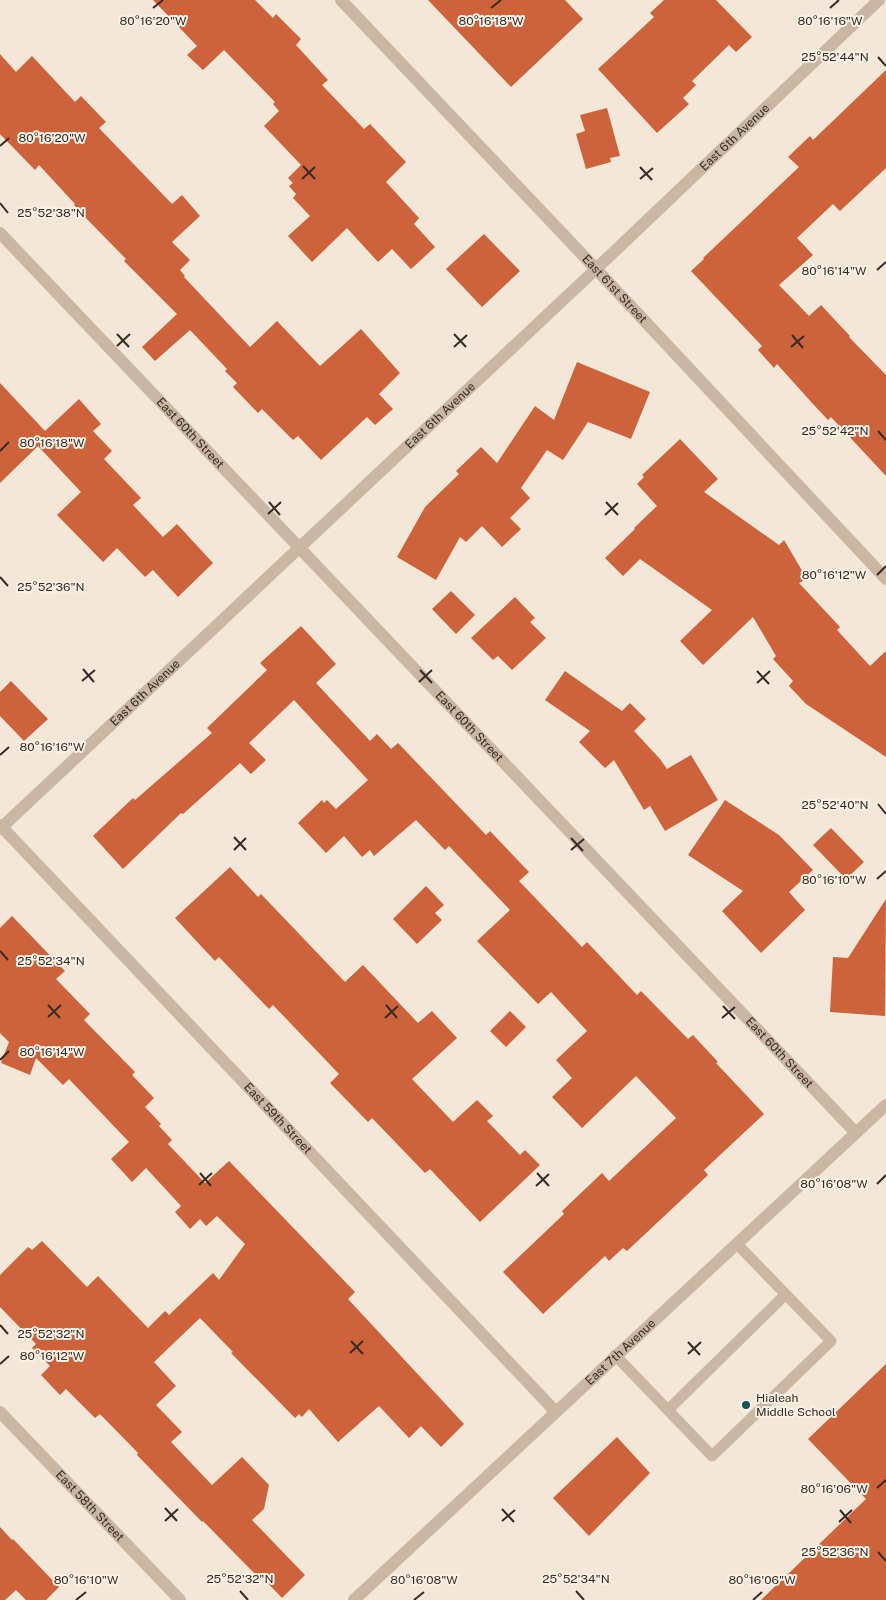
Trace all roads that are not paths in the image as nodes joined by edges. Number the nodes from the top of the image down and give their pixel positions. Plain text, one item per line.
1 (341, 0) edge
2 (879, 0) edge
3 (0, 234) edge
4 (596, 269) junction
5 (299, 548) junction
6 (886, 579) edge
7 (1, 827) edge
8 (886, 1105) edge
9 (856, 1133) junction
10 (737, 1244) junction
11 (785, 1295) junction
12 (616, 1355) junction
13 (668, 1410) junction
14 (555, 1411) junction
15 (0, 1412) edge
16 (180, 1600) edge
17 (354, 1600) edge

1 - 4 street, East 61st Street
2 - 4 street, East 6th Avenue
3 - 5 street, East 60th Street
4 - 5 street, East 6th Avenue
4 - 6 street, East 61st Street
5 - 7 street, East 6th Avenue
5 - 9 street, East 60th Street
7 - 14 street, East 59th Street
8 - 9 street, East 7th Avenue
9 - 10 street, East 7th Avenue
10 - 11 lane
10 - 12 street, East 7th Avenue
11 - 13 lane
11 - 13 lane
12 - 13 lane
12 - 14 street, East 7th Avenue
14 - 17 street, East 7th Avenue
15 - 16 street, East 58th Street

